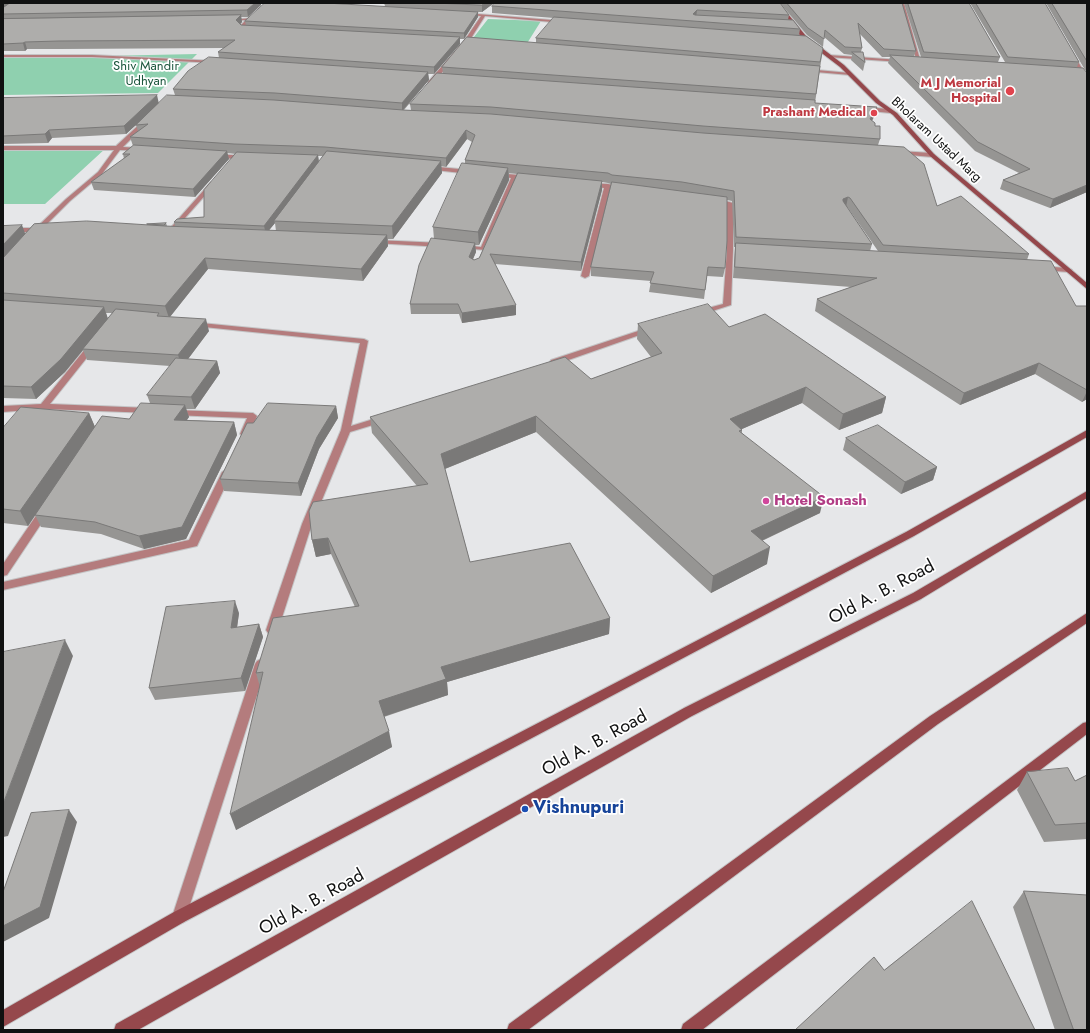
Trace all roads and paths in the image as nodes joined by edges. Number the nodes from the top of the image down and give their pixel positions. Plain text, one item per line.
1 (776, 3) edge
2 (902, 3) edge
3 (489, 11) dead end
4 (461, 14) edge
5 (254, 15) edge
6 (484, 15) junction
7 (250, 19) junction
8 (226, 20) edge
9 (552, 21) junction
10 (560, 21) edge
11 (787, 25) edge
12 (795, 25) junction
13 (548, 26) edge
14 (255, 31) edge
15 (800, 40) edge
16 (808, 40) junction
17 (458, 42) edge
18 (466, 42) junction
19 (473, 42) edge
20 (1068, 47) edge
21 (3, 56) edge
22 (829, 56) junction
23 (201, 61) junction
24 (904, 61) edge
25 (224, 62) edge
26 (911, 62) edge
27 (919, 62) junction
28 (926, 63) edge
29 (196, 66) edge
30 (803, 70) edge
31 (1075, 72) edge
32 (1085, 72) edge
33 (850, 74) junction
34 (426, 77) edge
35 (434, 78) junction
36 (442, 78) edge
37 (1087, 81) edge
38 (426, 88) edge
39 (859, 108) edge
40 (890, 111) junction
41 (151, 116) edge
42 (3, 148) edge
43 (118, 148) junction
44 (150, 151) edge
45 (892, 152) edge
46 (204, 155) edge
47 (932, 155) junction
48 (236, 157) junction
49 (251, 158) edge
50 (230, 163) edge
51 (420, 167) edge
52 (475, 173) edge
53 (491, 174) edge
54 (220, 175) edge
55 (515, 177) junction
56 (538, 179) edge
57 (584, 184) edge
58 (608, 186) junction
59 (630, 189) edge
60 (709, 199) edge
61 (50, 226) edge
62 (39, 228) junction
63 (3, 230) edge
64 (161, 234) edge
65 (168, 234) junction
66 (176, 234) edge
67 (27, 242) edge
68 (367, 242) edge
69 (1036, 268) edge
70 (1068, 270) junction
71 (585, 276) dead end
72 (1087, 287) edge
73 (689, 317) edge
74 (186, 323) edge
75 (658, 327) edge
76 (97, 340) edge
77 (545, 365) edge
78 (44, 406) junction
79 (3, 409) edge
80 (392, 416) edge
81 (346, 430) junction
82 (1087, 433) edge
83 (240, 444) edge
84 (230, 466) edge
85 (1087, 494) edge
86 (52, 501) edge
87 (3, 572) edge
88 (3, 586) edge
89 (1087, 617) edge
90 (1087, 727) edge
91 (179, 917) junction
92 (3, 1019) edge
93 (122, 1030) edge
94 (515, 1030) edge
95 (689, 1030) edge

1 - 12 street, Bholaram Ustad Marg
2 - 27 street
3 - 6 street
4 - 6 street
5 - 7 street
6 - 9 street
6 - 18 street
7 - 8 street
7 - 14 street
9 - 10 street
9 - 13 street
11 - 12 street
12 - 16 street, Bholaram Ustad Marg
15 - 16 street
16 - 22 street, Bholaram Ustad Marg
17 - 18 street
18 - 19 street
18 - 35 street
20 - 32 street
21 - 23 street
22 - 24 street
22 - 33 street, Bholaram Ustad Marg
23 - 25 street
23 - 29 street
26 - 27 street
27 - 28 street
30 - 33 street
31 - 32 street
32 - 37 street
33 - 40 street, Bholaram Ustad Marg
34 - 35 street
35 - 36 street
35 - 38 street
39 - 40 street
40 - 47 street, Bholaram Ustad Marg
41 - 43 street
42 - 43 street
43 - 44 street
43 - 62 street
45 - 47 street
46 - 48 street
47 - 70 street, Bholaram Ustad Marg
48 - 49 street
48 - 50 street
51 - 52 street
53 - 55 street
54 - 65 street
55 - 56 street
55 - 68 street
57 - 58 street
58 - 59 street
58 - 71 street
60 - 73 street
61 - 62 street
62 - 63 street
62 - 67 street
64 - 65 street
65 - 66 street
69 - 70 street
70 - 72 street, Bholaram Ustad Marg
74 - 81 street
75 - 77 street
76 - 78 street
78 - 79 street
78 - 83 street
80 - 81 street
81 - 91 street
82 - 91 street
84 - 88 street
85 - 93 street, Old A. B. Road
86 - 87 street
89 - 94 street
90 - 95 street
91 - 92 street

